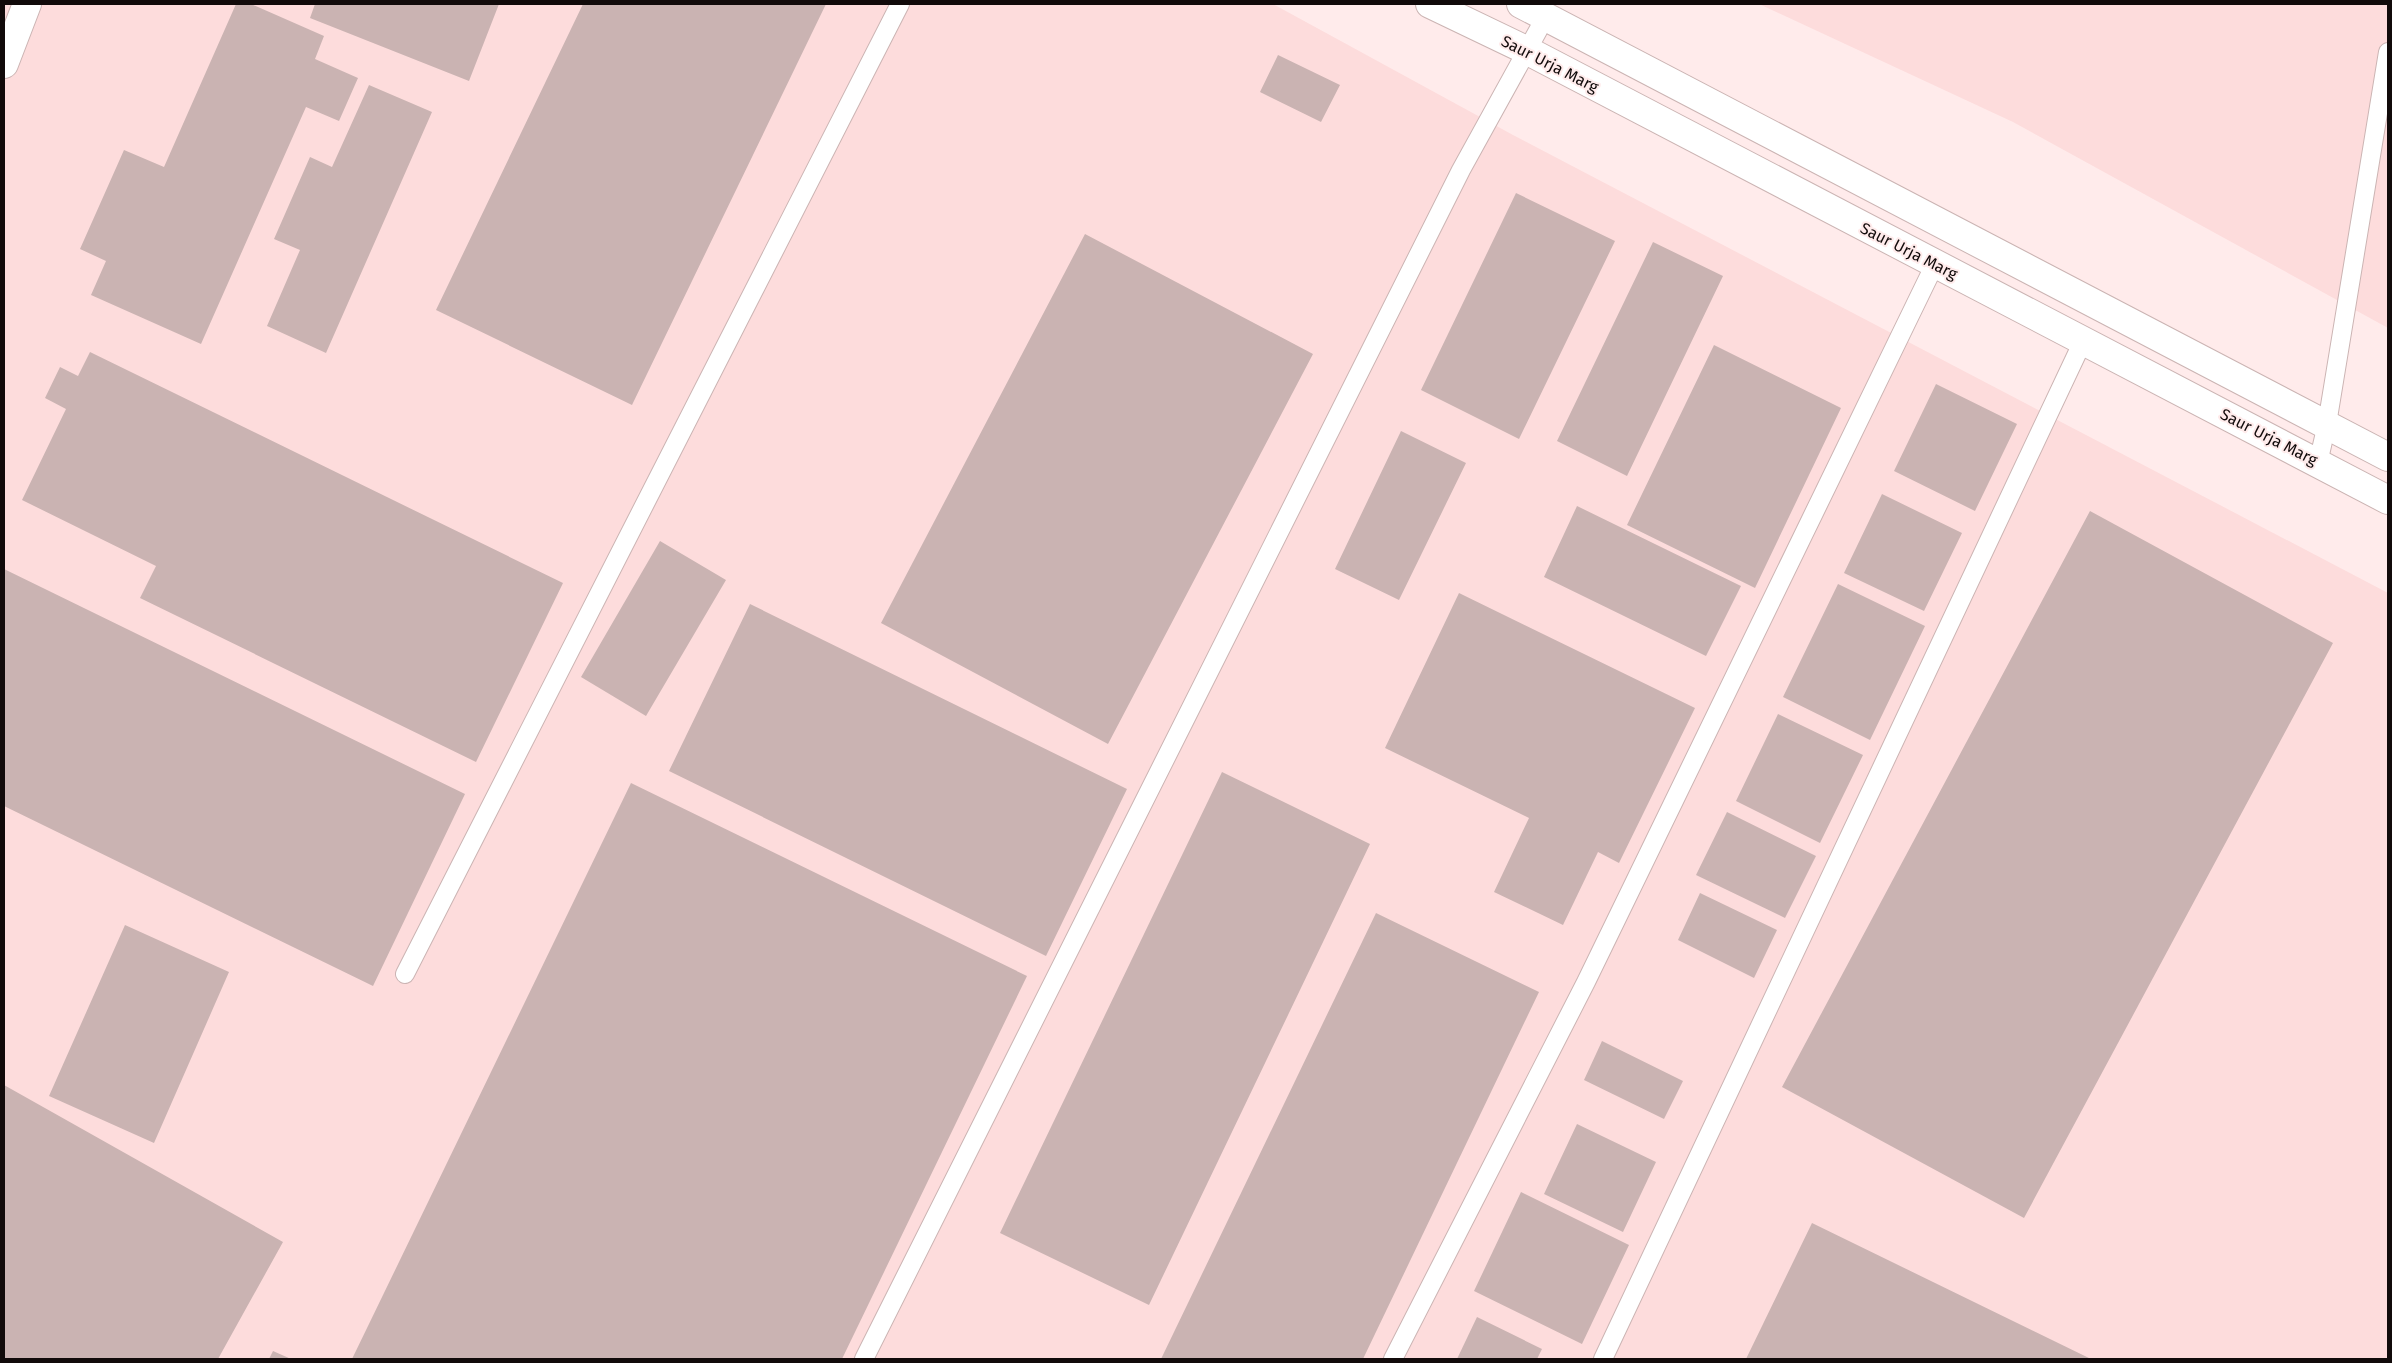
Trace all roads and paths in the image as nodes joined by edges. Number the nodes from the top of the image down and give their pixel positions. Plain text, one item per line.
1 (27, 4) edge
2 (900, 4) edge
3 (1430, 4) edge
4 (1521, 4) edge
5 (1546, 16) junction
6 (1528, 51) junction
7 (2388, 52) edge
8 (4, 64) edge
9 (1817, 159) junction
10 (1798, 193) junction
11 (1935, 264) junction
12 (2083, 341) junction
13 (2327, 424) junction
14 (2388, 457) edge
15 (2318, 463) junction
16 (2388, 500) edge
17 (404, 974) dead end
18 (864, 1359) edge
19 (1393, 1359) edge
20 (1603, 1359) edge

1 - 8 street
2 - 17 lane
3 - 6 street, Saur Urja Marg
4 - 5 street
5 - 6 lane
5 - 9 street
6 - 10 street, Saur Urja Marg
6 - 18 lane
7 - 13 lane
9 - 10 street
9 - 13 street
10 - 11 street, Saur Urja Marg
11 - 12 street, Saur Urja Marg
11 - 19 lane
12 - 15 street, Saur Urja Marg
12 - 20 lane
13 - 14 street
13 - 15 lane
15 - 16 street, Saur Urja Marg

